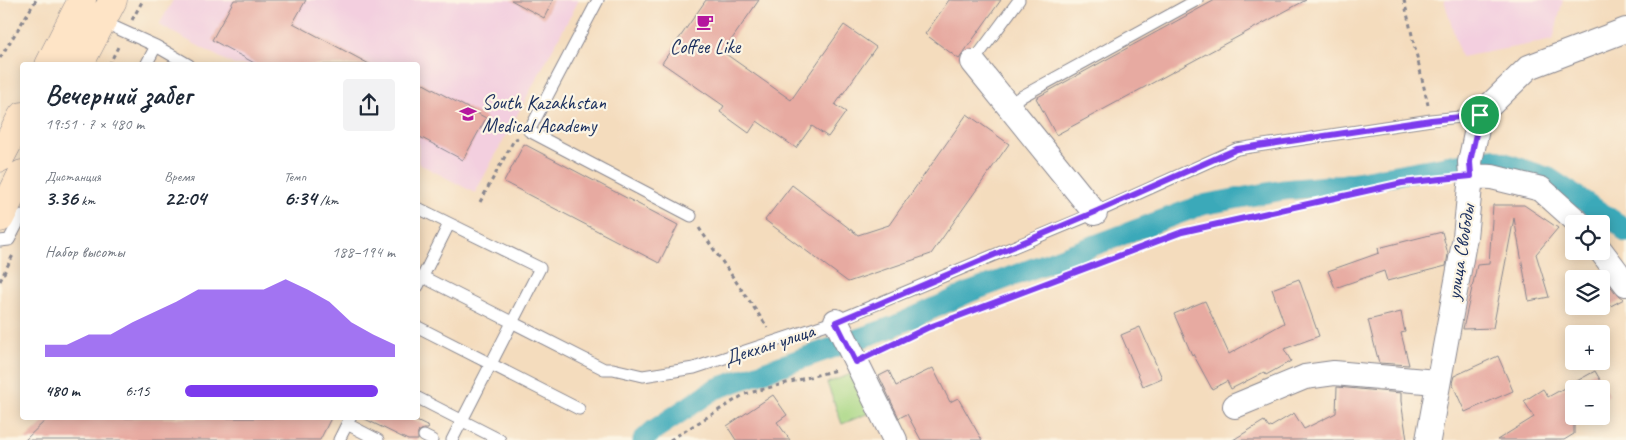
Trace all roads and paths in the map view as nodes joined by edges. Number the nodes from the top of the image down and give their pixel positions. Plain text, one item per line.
1 (36, 0) edge
2 (598, 0) edge
3 (1018, 0) edge
4 (1197, 0) edge
5 (1404, 0) edge
6 (92, 10) edge
7 (1626, 30) edge
8 (156, 46) junction
9 (0, 58) edge
10 (51, 62) edge
11 (80, 62) edge
12 (148, 62) edge
13 (185, 62) edge
14 (973, 62) joint
15 (1008, 104) junction
16 (1480, 115) junction
17 (20, 120) edge
18 (1431, 120) junction
19 (530, 131) junction
20 (0, 158) edge
21 (1471, 176) junction
22 (20, 178) edge
23 (480, 202) dead end
24 (420, 209) edge
25 (1095, 212) junction
26 (1570, 215) edge
27 (691, 216) joint
28 (0, 218) edge
29 (20, 219) edge
30 (449, 224) junction
31 (0, 241) edge
32 (14, 254) dead end
33 (1608, 260) edge
34 (0, 281) edge
35 (420, 281) edge
36 (1626, 284) edge
37 (512, 322) junction
38 (836, 322) junction
39 (420, 328) edge
40 (777, 341) junction
41 (856, 362) junction
42 (491, 364) junction
43 (1436, 393) junction
44 (420, 399) edge
45 (1235, 406) dead end
46 (579, 409) dead end
47 (348, 421) edge
48 (462, 421) junction
49 (339, 440) edge
50 (378, 440) edge
51 (452, 440) edge
52 (500, 440) edge
53 (670, 440) edge
54 (896, 440) edge
55 (1428, 440) edge

1 - 9 path
2 - 19 lane
3 - 14 lane
4 - 15 lane
5 - 18 path
6 - 8 lane
6 - 10 main road
6 - 11 main road
7 - 16 street
8 - 12 lane
8 - 13 lane
14 - 15 street
15 - 25 street
16 - 18 lane, Декхан улица
16 - 21 street, улица Свободы
17 - 20 main road
18 - 25 lane, Декхан улица
19 - 23 path
19 - 27 lane
21 - 26 street
21 - 41 path
21 - 43 street, улица Свободы
22 - 28 main road
24 - 30 lane
25 - 38 lane, Декхан улица
27 - 40 path
29 - 31 lane
30 - 35 lane
30 - 37 lane
32 - 34 path
33 - 36 street
35 - 37 lane, Декхан улица
37 - 40 lane, Декхан улица
37 - 42 lane
38 - 40 lane, Декхан улица
38 - 41 street
39 - 42 lane
41 - 53 path
41 - 54 street
42 - 46 lane
42 - 48 lane
43 - 45 street
43 - 55 street, улица Свободы
44 - 48 lane
47 - 49 lane
47 - 50 lane
48 - 51 lane
48 - 52 lane

